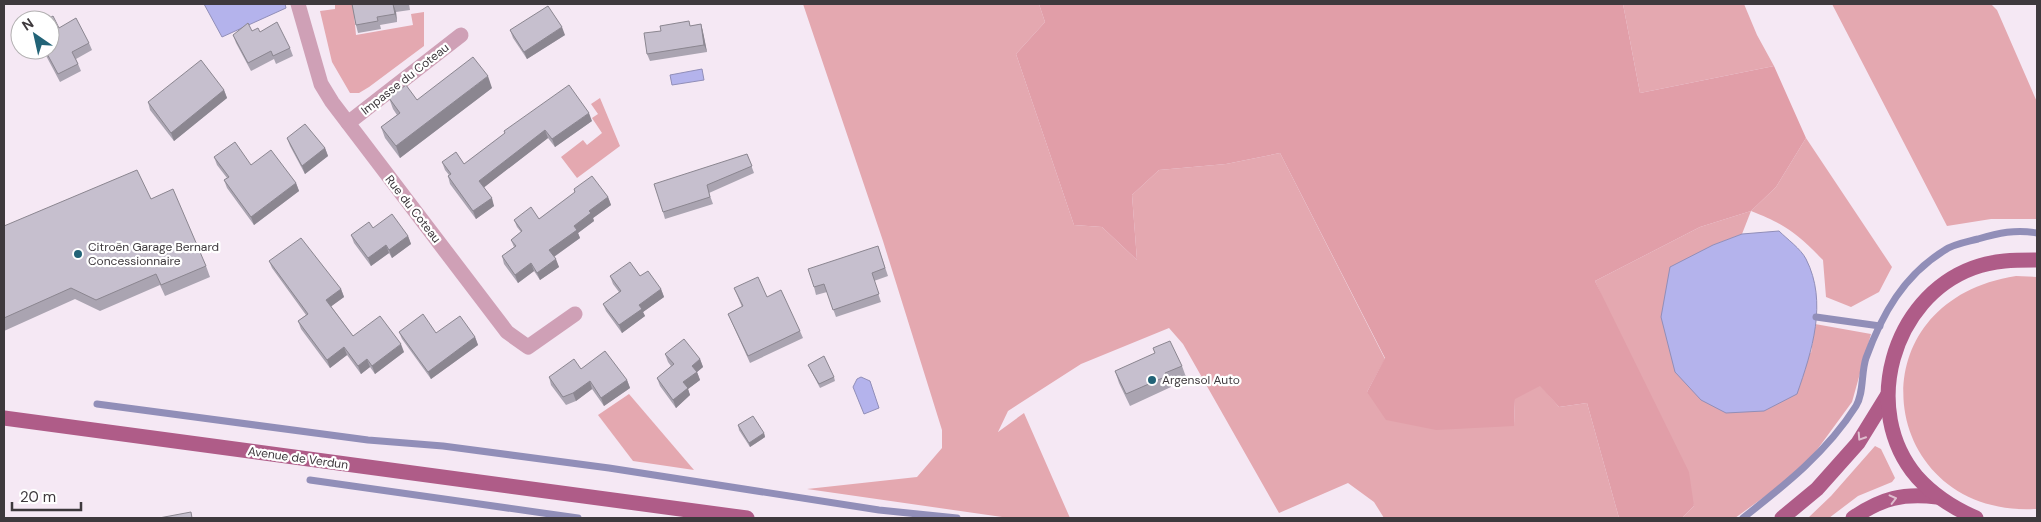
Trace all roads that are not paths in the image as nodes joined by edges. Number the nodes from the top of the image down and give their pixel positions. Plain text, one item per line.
1 (298, 4) edge
2 (461, 35) dead end
3 (348, 123) junction
4 (2037, 260) edge
5 (575, 314) dead end
6 (1887, 396) junction
7 (4, 418) edge
8 (1937, 497) junction
9 (747, 518) edge
10 (1782, 518) edge
11 (1853, 518) edge
12 (1976, 518) edge

1 - 3 street, Rue du Coteau
2 - 3 street, Impasse du Coteau
3 - 5 street, Rue du Coteau
4 - 6 main road
6 - 8 main road
6 -> 10 main road
7 - 9 main road, Avenue de Verdun
11 -> 8 main road
8 - 12 main road

